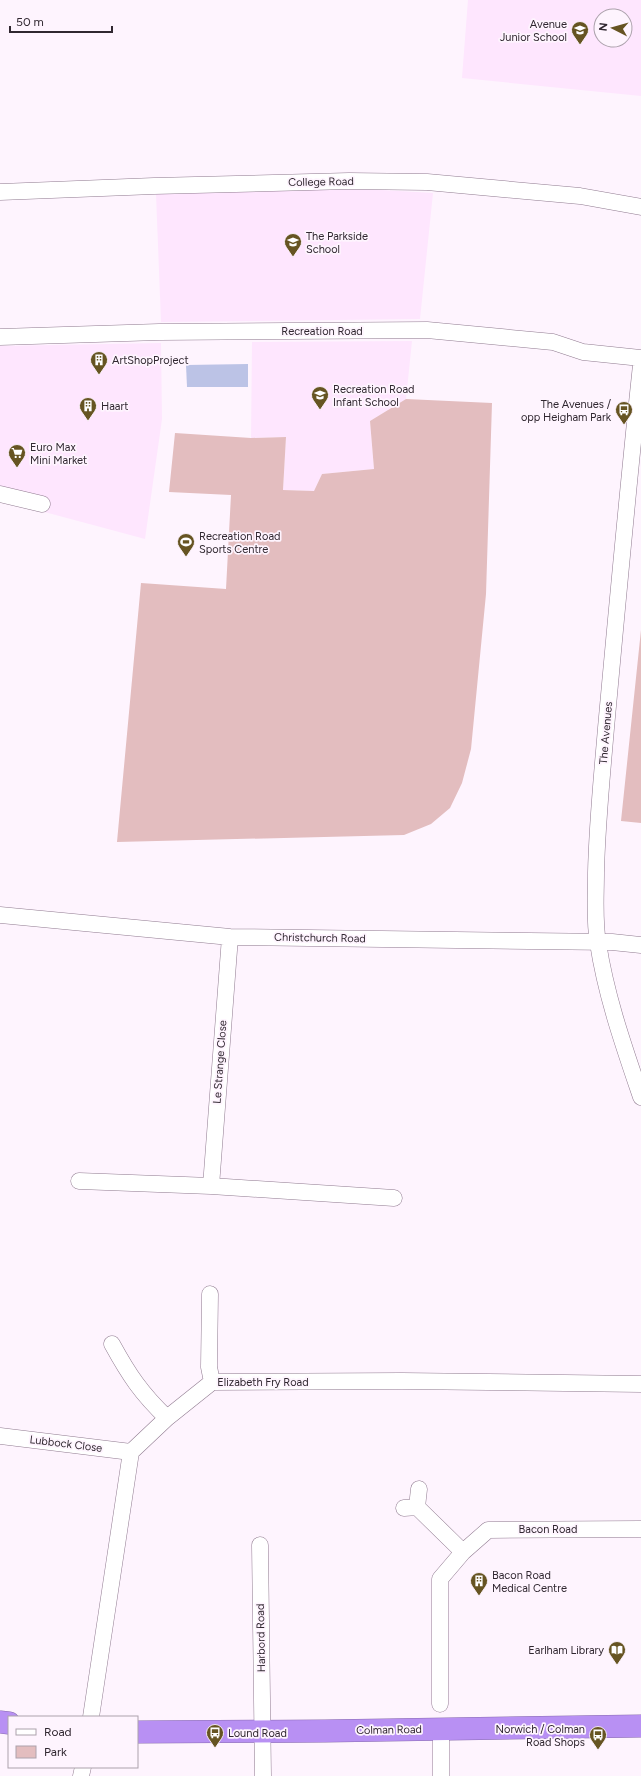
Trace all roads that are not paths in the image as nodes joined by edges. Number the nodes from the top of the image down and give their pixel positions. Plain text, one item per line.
1 (0, 192) edge
2 (641, 207) edge
3 (0, 337) edge
4 (641, 358) edge
5 (641, 365) edge
6 (0, 494) edge
7 (42, 504) dead end
8 (0, 915) edge
9 (230, 937) junction
10 (598, 942) junction
11 (641, 944) edge
12 (641, 1097) edge
13 (79, 1181) dead end
14 (211, 1186) junction
15 (394, 1198) dead end
16 (210, 1294) dead end
17 (112, 1344) dead end
18 (212, 1382) junction
19 (641, 1384) edge
20 (167, 1418) junction
21 (0, 1436) edge
22 (131, 1452) junction
23 (419, 1489) dead end
24 (641, 1529) edge
25 (260, 1545) dead end
26 (463, 1552) junction
27 (440, 1704) dead end
28 (91, 1716) edge
29 (641, 1726) edge
30 (441, 1729) junction
31 (262, 1731) junction
32 (138, 1732) edge
33 (263, 1776) edge
34 (441, 1776) edge

1 - 2 street, College Road
3 - 4 street, Recreation Road
5 - 10 street, The Avenues
6 - 7 street
8 - 9 street, Christchurch Road
9 - 10 street, Christchurch Road
9 - 14 street, Le Strange Close
10 - 11 street, Christchurch Road
10 - 12 street, The Avenues
13 - 14 street
14 - 15 street
16 - 18 street
17 - 20 street
18 - 19 street, Elizabeth Fry Road
18 - 20 street, Elizabeth Fry Road
20 - 22 street, Elizabeth Fry Road
21 - 22 street, Lubbock Close
22 - 28 street
23 - 26 street
24 - 26 street, Bacon Road
25 - 31 street, Harbord Road
26 - 27 street, Bacon Road
29 - 30 highway, Colman Road
30 - 31 highway, Colman Road
30 - 34 street
31 - 32 highway, Colman Road
31 - 33 street

